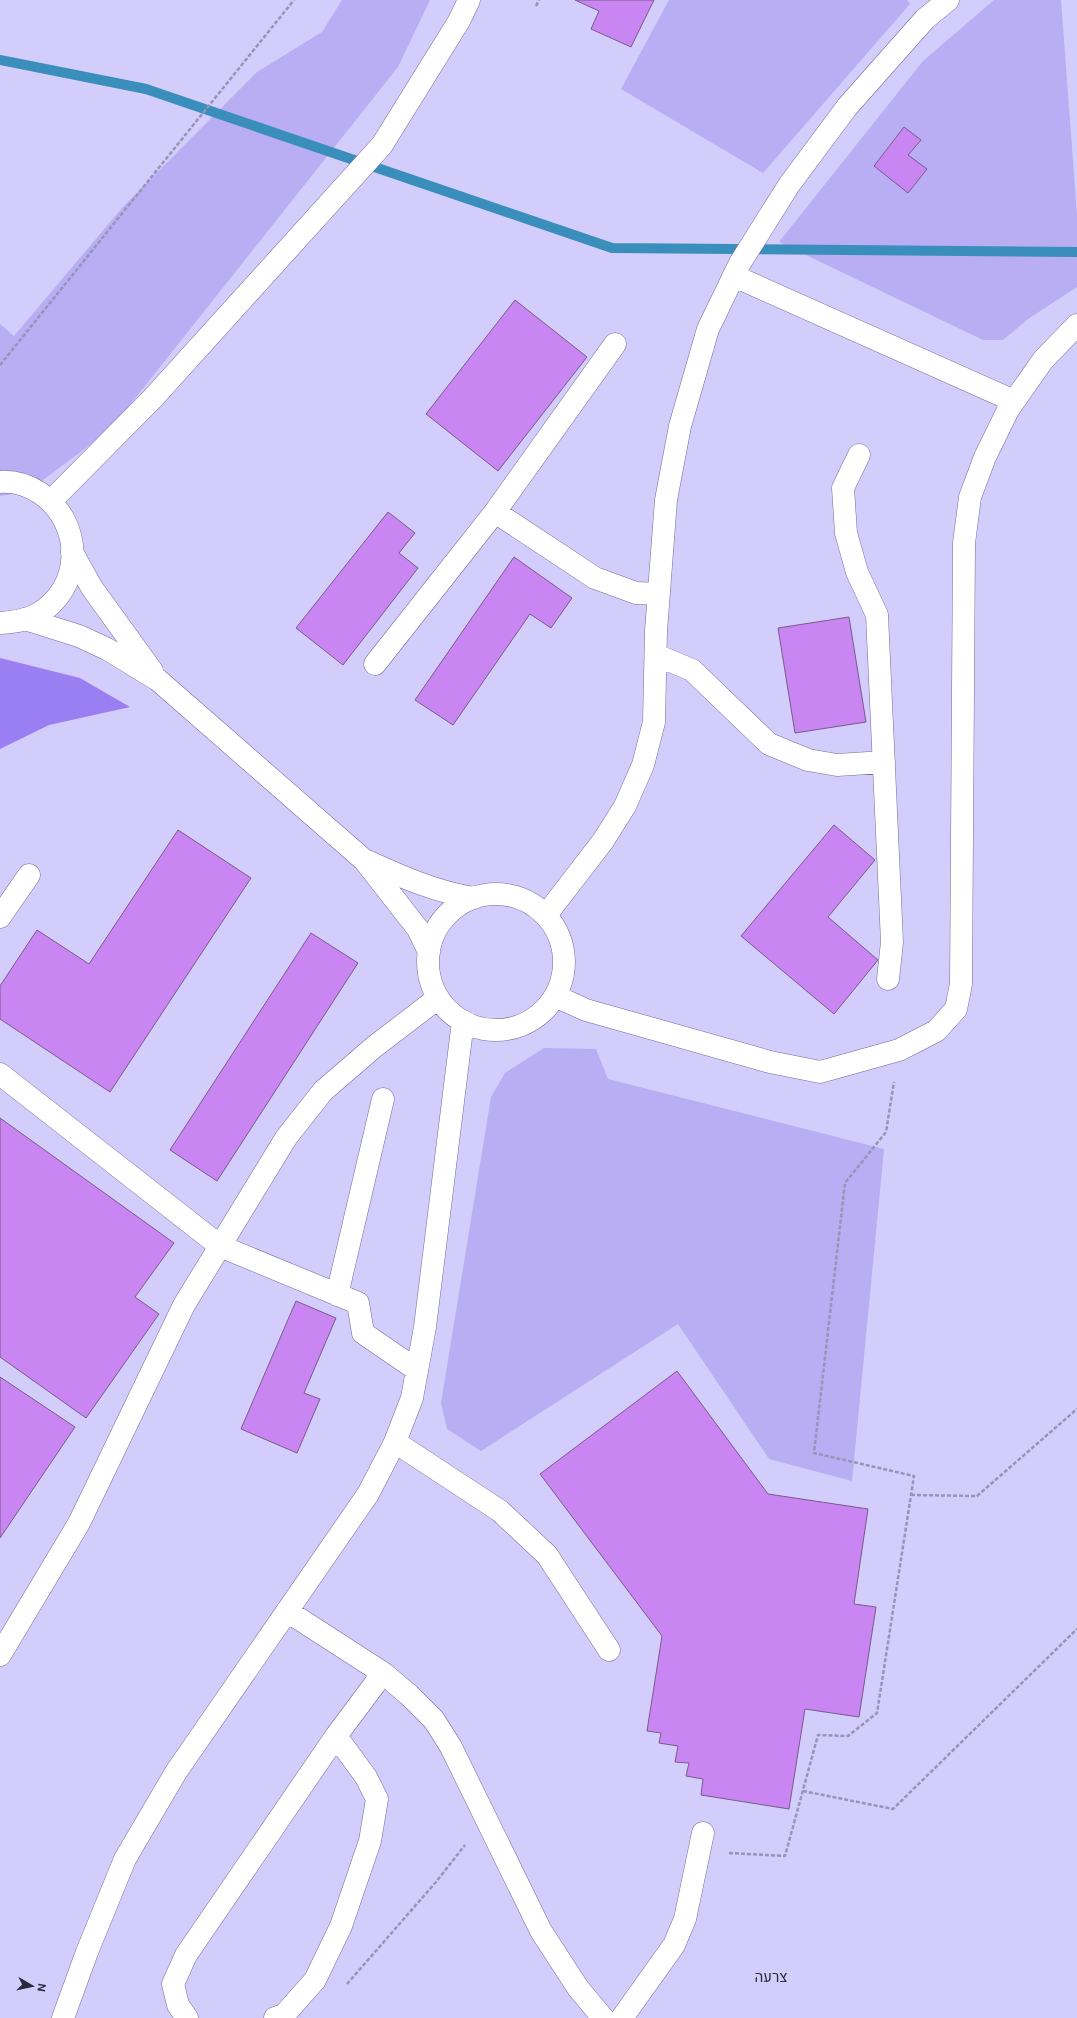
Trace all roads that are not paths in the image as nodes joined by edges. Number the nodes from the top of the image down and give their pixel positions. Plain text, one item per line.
1 (469, 0) edge
2 (940, 2) edge
3 (734, 276) junction
4 (1077, 325) edge
5 (615, 344) dead end
6 (1014, 401) junction
7 (858, 455) dead end
8 (0, 482) edge
9 (51, 501) junction
10 (495, 512) junction
11 (72, 552) junction
12 (659, 594) junction
13 (25, 619) junction
14 (0, 623) edge
15 (656, 655) junction
16 (375, 664) dead end
17 (158, 680) junction
18 (884, 762) junction
19 (364, 860) junction
20 (29, 875) dead end
21 (474, 898) junction
22 (546, 915) junction
23 (0, 917) edge
24 (429, 952) junction
25 (888, 980) dead end
26 (555, 996) junction
27 (438, 998) junction
28 (463, 1021) junction
29 (0, 1074) edge
30 (383, 1099) dead end
31 (220, 1246) junction
32 (337, 1295) junction
33 (417, 1370) junction
34 (395, 1442) junction
35 (287, 1610) junction
36 (609, 1650) dead end
37 (0, 1655) edge
38 (383, 1673) junction
39 (336, 1736) junction
40 (701, 1842) road end
41 (63, 2018) edge
42 (187, 2018) edge
43 (275, 2018) edge
44 (603, 2018) edge
45 (622, 2018) edge

1 - 9 street
2 - 3 street
3 - 6 street
3 - 12 street
4 - 6 street
5 - 10 street
6 - 26 street
7 - 18 street
8 - 9 street
9 - 11 street
10 - 12 street
10 - 16 street
11 - 13 street
11 - 17 street
12 - 15 street
13 - 14 street
13 - 17 street
15 - 18 street
15 - 22 street
17 - 19 street
18 - 25 street
19 - 21 street
19 - 24 street
20 - 23 street
21 - 22 street
21 - 24 street
22 - 26 street
24 - 27 street
26 - 28 street
27 - 28 street
27 - 31 street
28 - 33 street
29 - 31 street
30 - 32 street
31 - 32 street
31 - 37 street
32 - 33 street
33 - 34 street
34 - 35 street
34 - 36 street
35 - 38 street
35 - 41 street
38 - 39 street
38 - 44 street
39 - 42 street
39 - 43 street
40 - 45 street

